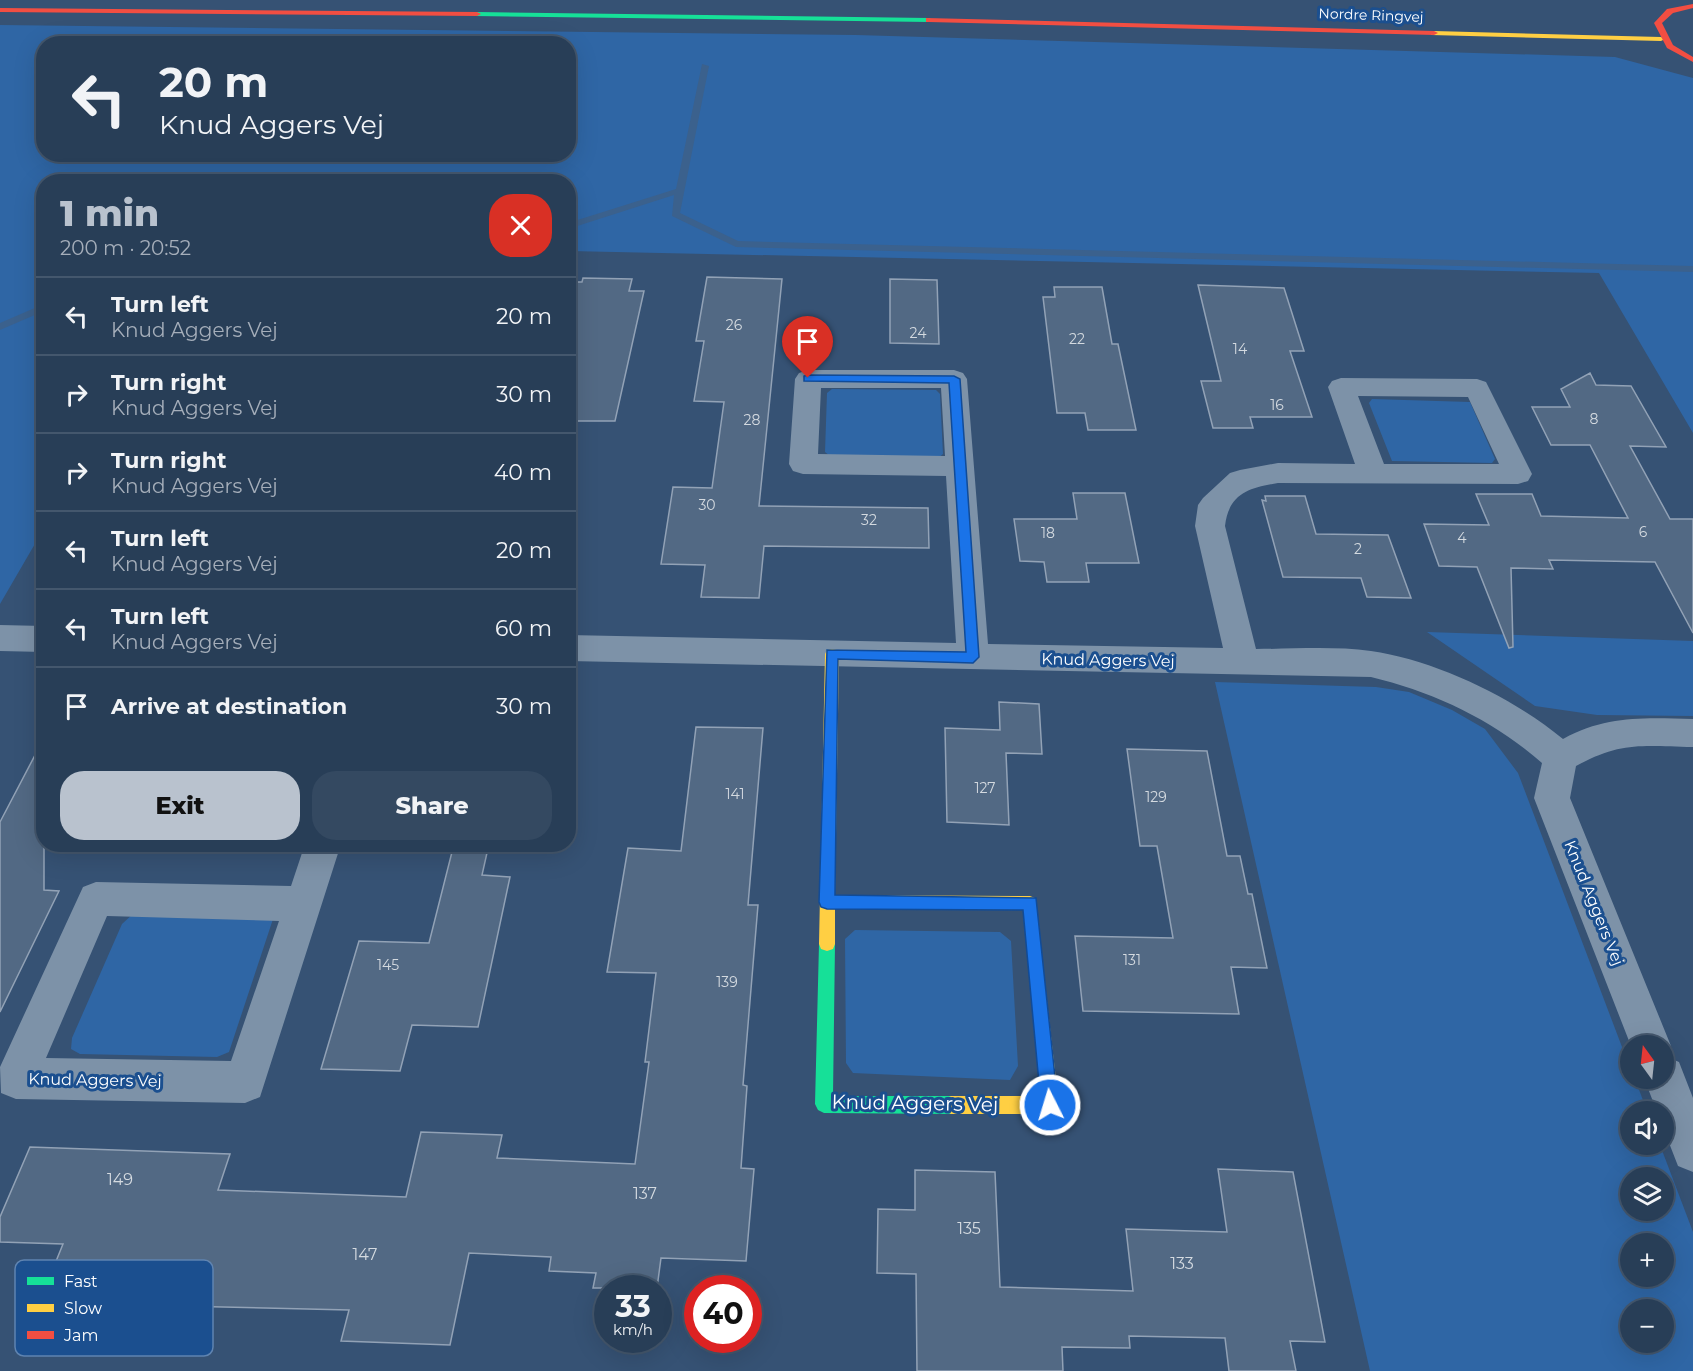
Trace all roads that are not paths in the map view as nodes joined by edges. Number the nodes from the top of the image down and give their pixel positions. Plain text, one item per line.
1 (1656, 4) dead end
2 (1693, 6) edge
3 (0, 10) edge
4 (1670, 10) junction
5 (1661, 39) junction
6 (1693, 60) edge
7 (960, 466) junction
8 (1373, 474) junction
9 (0, 638) edge
10 (36, 639) edge
11 (576, 648) edge
12 (832, 654) junction
13 (973, 657) junction
14 (1242, 663) junction
15 (1693, 733) edge
16 (1560, 758) junction
17 (320, 852) edge
18 (827, 902) junction
19 (304, 904) junction
20 (1647, 1035) edge
21 (1669, 1089) edge
22 (1693, 1151) edge

1 - 4 main road
2 - 4 main road
3 - 5 main road, Nordre Ringvej
4 - 5 main road
5 - 6 main road
7 - 7 street
7 - 13 street
8 - 8 street
8 - 14 street
9 - 10 street
11 - 12 street, Knud Aggers Vej
12 - 13 street, Knud Aggers Vej
12 - 18 main road, Knud Aggers Vej
13 - 14 street, Knud Aggers Vej
14 - 16 street, Knud Aggers Vej
15 - 16 street
16 - 20 street, Knud Aggers Vej
17 - 19 street, Knud Aggers Vej
18 - 18 main road, Knud Aggers Vej
19 - 19 street, Knud Aggers Vej
21 - 22 street

